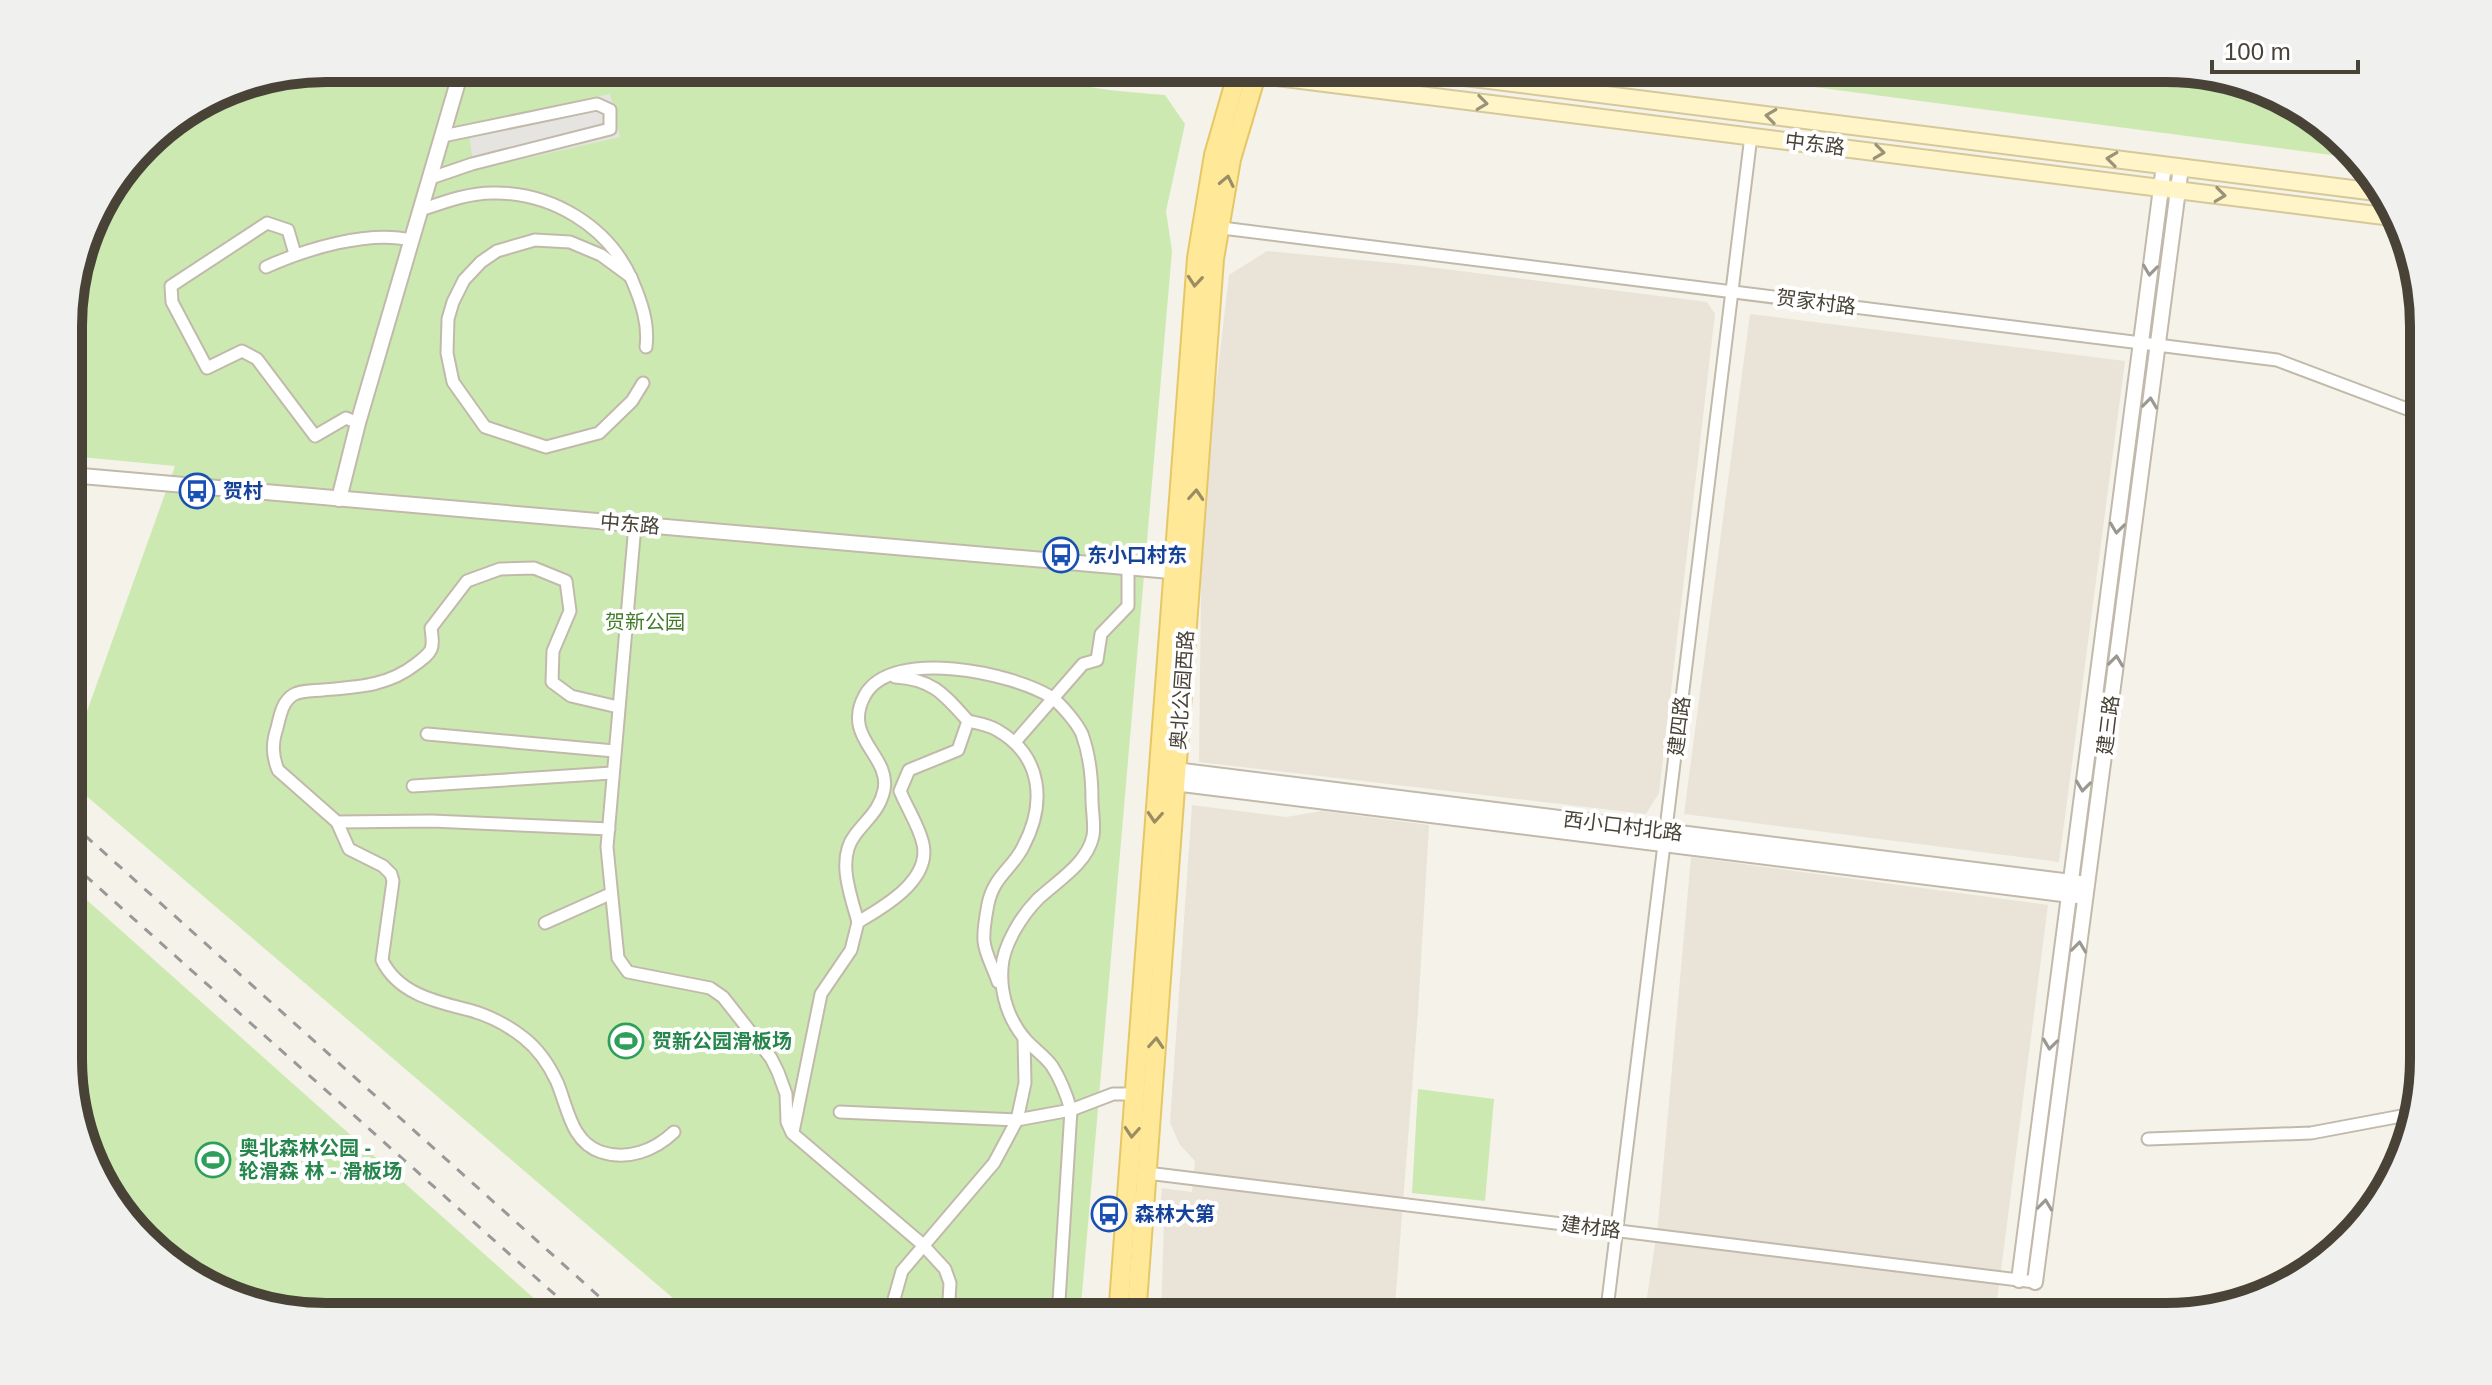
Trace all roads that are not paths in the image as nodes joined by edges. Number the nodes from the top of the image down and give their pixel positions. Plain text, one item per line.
1 (458, 82) edge
2 (1243, 82) edge
3 (1339, 82) edge
4 (1504, 82) edge
5 (443, 136) junction
6 (1751, 136) junction
7 (2172, 166) junction
8 (431, 178) junction
9 (2170, 189) junction
10 (2369, 191) edge
11 (421, 210) junction
12 (2384, 216) edge
13 (1209, 226) junction
14 (411, 240) junction
15 (295, 254) junction
16 (266, 267) dead end
17 (631, 277) junction
18 (1732, 292) junction
19 (2141, 343) junction
20 (2158, 345) junction
21 (646, 347) dead end
22 (643, 383) dead end
23 (2410, 410) edge
24 (358, 423) junction
25 (83, 476) edge
26 (339, 499) junction
27 (635, 525) junction
28 (1128, 567) junction
29 (1182, 572) junction
30 (885, 676) junction
31 (1053, 698) junction
32 (618, 707) junction
33 (968, 721) junction
34 (427, 734) dead end
35 (1015, 742) junction
36 (614, 751) junction
37 (612, 773) junction
38 (1167, 776) junction
39 (413, 786) dead end
40 (337, 822) junction
41 (609, 829) junction
42 (1665, 838) junction
43 (2070, 889) junction
44 (2086, 891) junction
45 (610, 894) junction
46 (858, 922) junction
47 (545, 923) dead end
48 (1006, 1011) junction
49 (1024, 1039) junction
50 (1134, 1094) junction
51 (1071, 1110) junction
52 (840, 1112) dead end
53 (2402, 1116) edge
54 (1017, 1120) junction
55 (674, 1132) dead end
56 (792, 1133) junction
57 (2148, 1139) dead end
58 (1147, 1173) junction
59 (1617, 1231) junction
60 (922, 1244) junction
61 (2019, 1280) junction
62 (2035, 1282) joint
63 (1608, 1302) edge
64 (893, 1303) edge
65 (949, 1303) edge
66 (1059, 1303) edge
67 (1119, 1303) edge
68 (1137, 1303) edge

1 - 5 street
2 - 13 main road, 奥北公园西路
3 -> 6 main road, 中东路
7 -> 4 main road, 中东路
5 - 8 street
5 - 8 street
6 -> 9 main road, 中东路
6 - 18 street, 建四路
7 - 9 street, 建三路
7 - 10 main road, 中东路
8 - 11 street
9 -> 12 main road, 中东路
9 -> 19 street, 建三路
9 - 20 street, 建三路
11 - 14 street
11 - 17 street
13 - 18 street, 贺家村路
13 - 29 main road, 奥北公园西路
14 - 15 street
14 - 24 street
15 - 16 street
15 - 24 street
17 - 21 street
17 - 22 street
18 - 19 street, 贺家村路
18 - 42 street, 建四路
19 - 20 street, 贺家村路
19 -> 43 street, 建三路
20 - 23 street, 贺家村路
44 -> 20 street, 建三路
24 - 26 street
25 - 26 street, 中东路
26 - 27 street, 中东路
27 - 28 street, 中东路
27 - 32 street
28 - 29 street, 中东路
28 - 31 street
29 - 38 main road, 奥北公园西路
30 - 31 street
30 - 33 street
30 - 46 street
31 - 35 street
31 - 48 street
32 - 36 street
32 - 40 street
33 - 35 street
33 - 46 street
34 - 36 street
35 - 48 street
36 - 37 street
37 - 39 street
37 - 41 street
38 - 42 street, 西小口村北路
38 -> 50 main road, 奥北公园西路
58 -> 38 main road, 奥北公园西路
40 - 41 street
40 - 55 street
41 - 45 street
42 - 43 street, 西小口村北路
42 - 59 street, 建四路
43 - 44 street, 西小口村北路
43 -> 61 street, 建三路
62 -> 44 street, 建三路
45 - 47 street
45 - 56 street
46 - 56 street
48 - 49 street
49 - 51 street
49 - 54 street
50 - 51 street
50 -> 67 main road, 奥北公园西路
51 - 54 street
51 - 66 street
52 - 54 street
53 - 57 street
54 - 60 street
56 - 60 street
58 - 59 street, 建材路
58 - 68 main road, 奥北公园西路
59 - 61 street, 建材路
59 - 63 street, 建四路
60 - 64 street
60 - 65 street
61 - 62 street, 建材路

